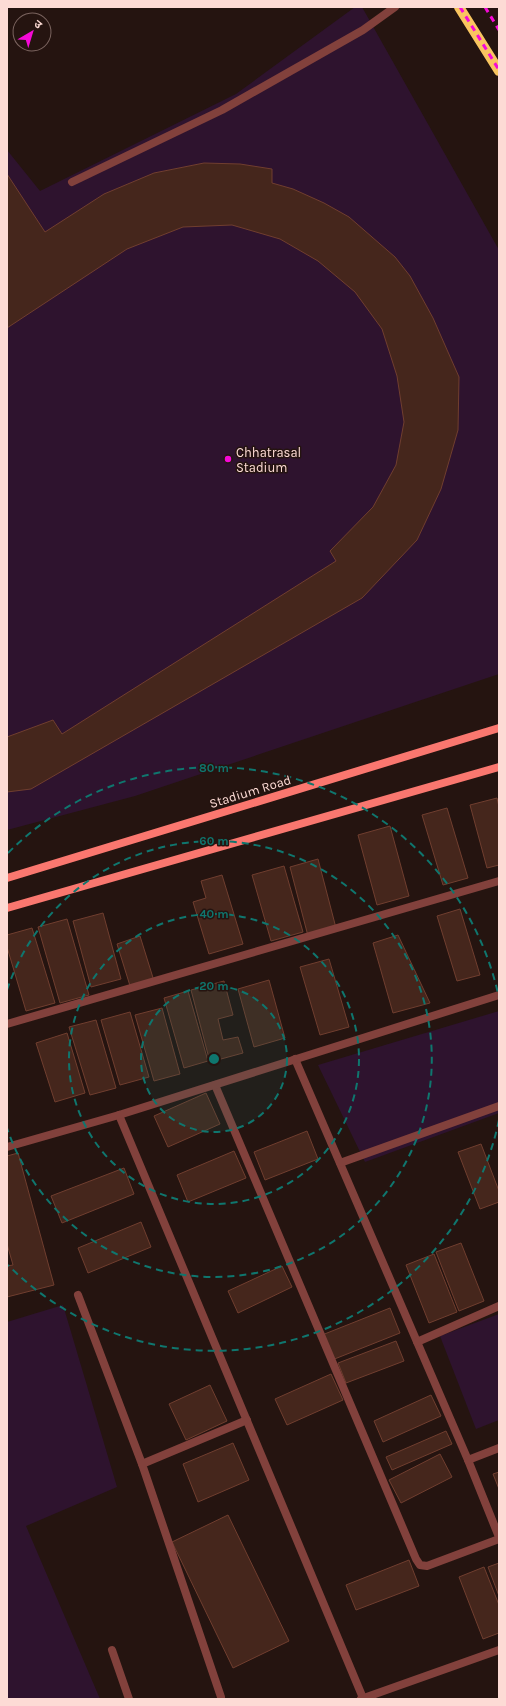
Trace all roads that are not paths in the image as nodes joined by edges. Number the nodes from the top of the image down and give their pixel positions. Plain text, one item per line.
1 (396, 7) edge
2 (459, 7) edge
3 (499, 71) edge
4 (72, 182) dead end
5 (499, 728) edge
6 (499, 767) edge
7 (7, 878) edge
8 (499, 881) edge
9 (7, 908) edge
10 (499, 995) edge
11 (7, 1024) edge
12 (295, 1060) junction
13 (215, 1085) junction
14 (499, 1106) edge
15 (120, 1115) junction
16 (7, 1147) edge
17 (340, 1163) junction
18 (78, 1295) dead end
19 (499, 1306) edge
20 (417, 1342) junction
21 (247, 1420) junction
22 (499, 1448) edge
23 (468, 1460) junction
24 (142, 1464) junction
25 (499, 1538) edge
26 (112, 1650) dead end
27 (499, 1650) edge
28 (221, 1697) dead end
29 (129, 1699) edge
30 (363, 1699) edge

1 - 4 street
2 - 3 main road
5 - 7 street, Stadium Road
6 - 9 street
8 - 11 street
10 - 12 street
12 - 13 street
12 - 17 street
13 - 15 street
13 - 25 street
14 - 17 street
15 - 16 street
15 - 21 street
17 - 20 street
18 - 24 street
19 - 20 street
20 - 23 street
21 - 24 street
21 - 30 street
22 - 23 street
23 - 25 street
24 - 28 street
26 - 29 street
27 - 30 street

